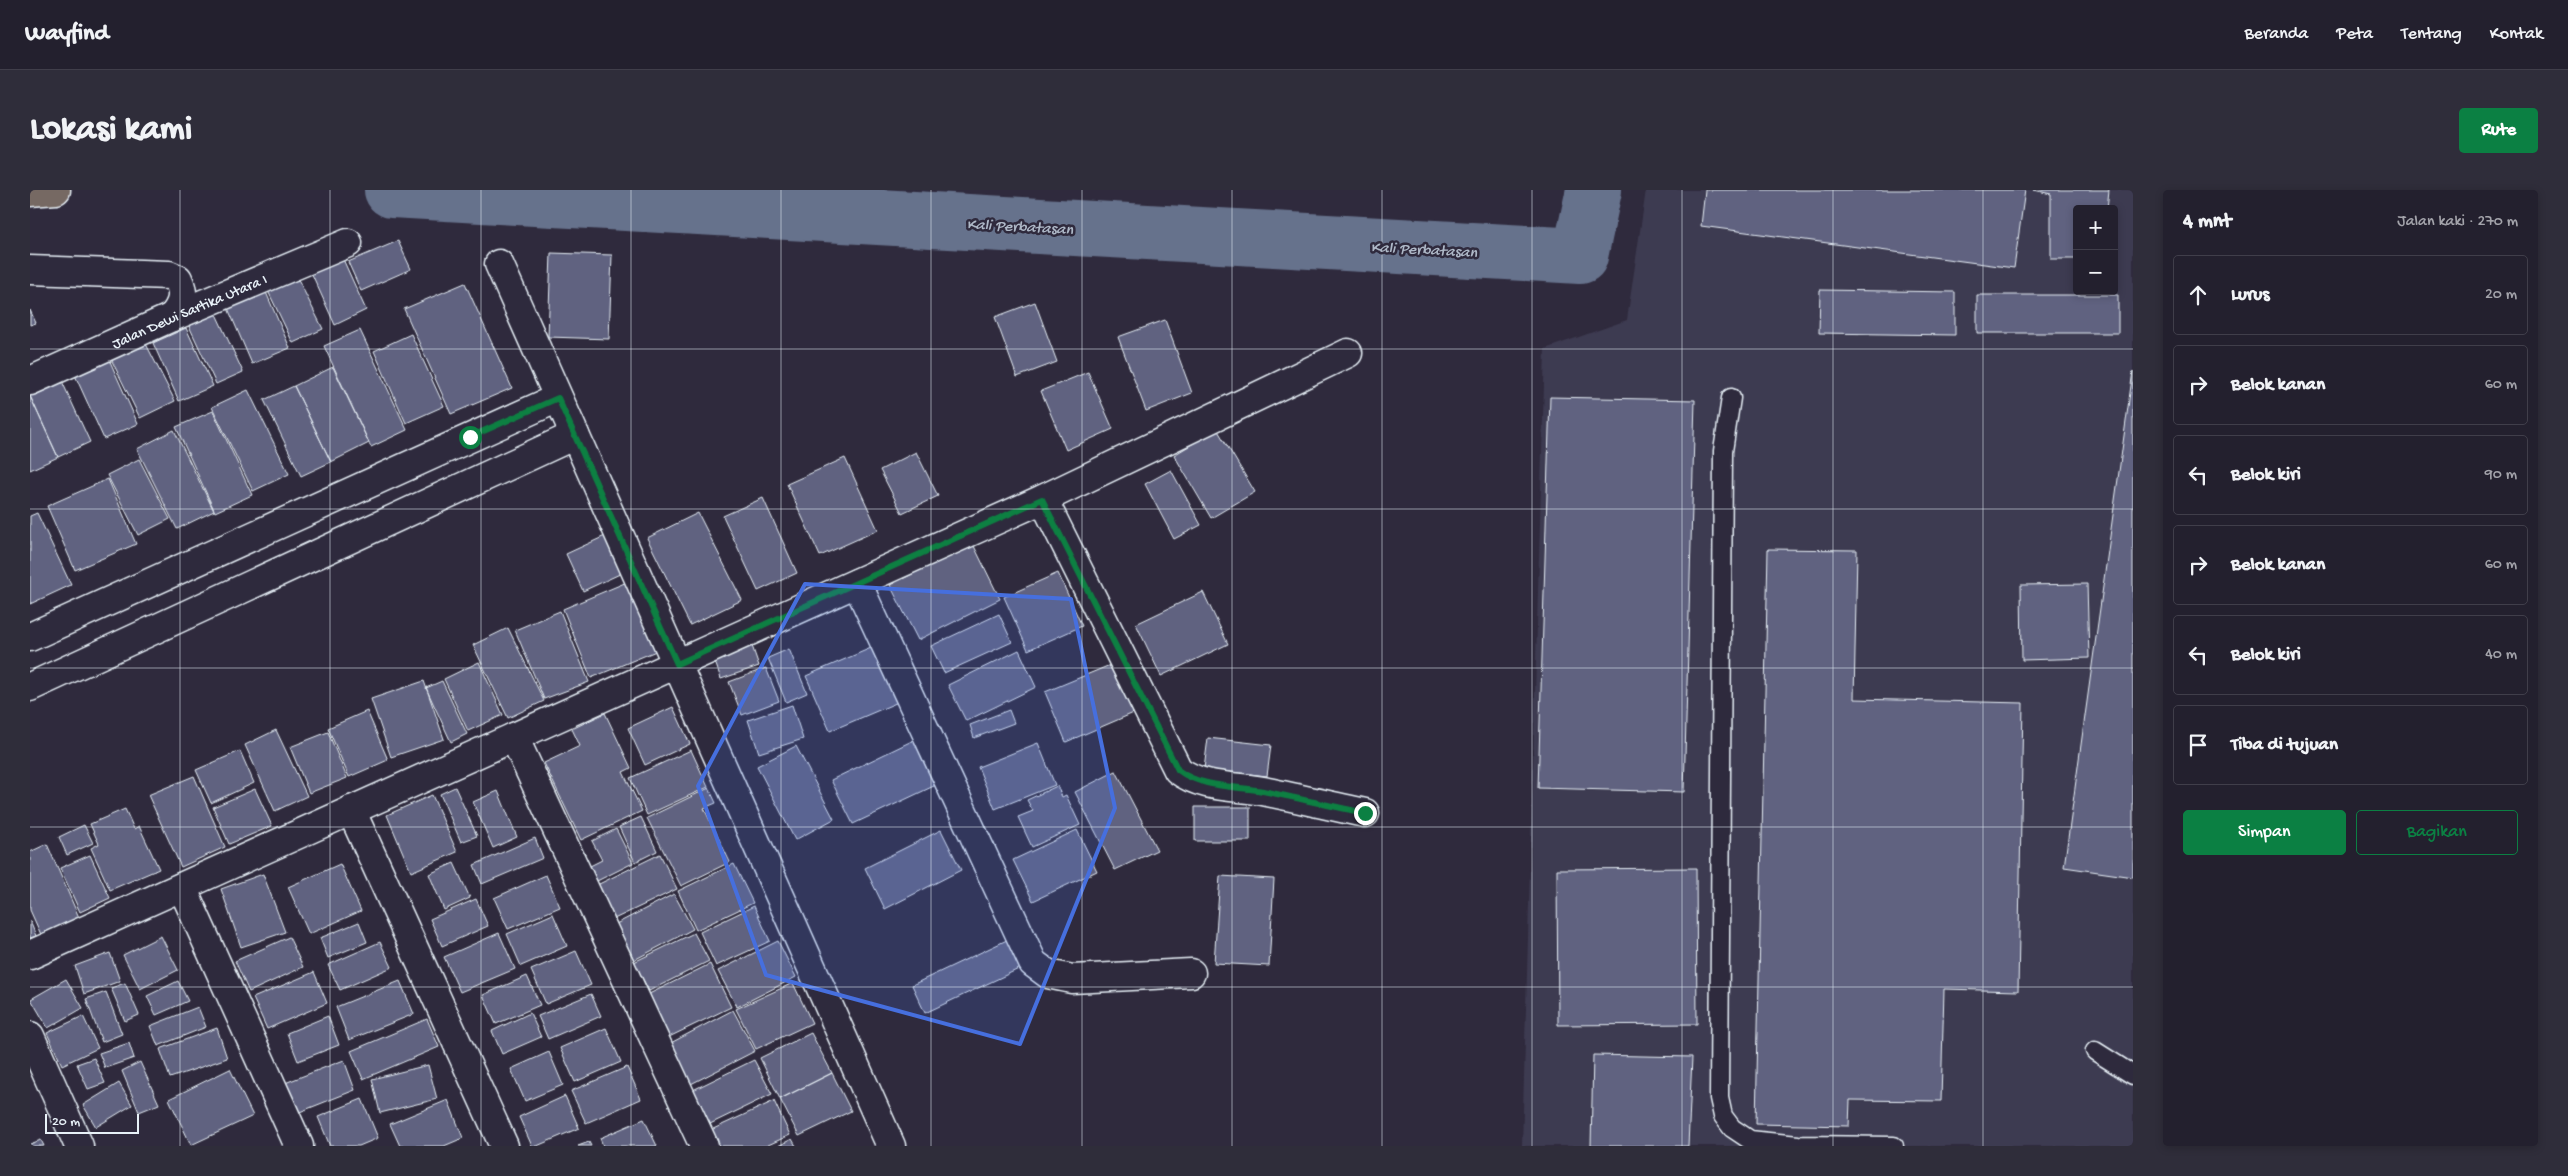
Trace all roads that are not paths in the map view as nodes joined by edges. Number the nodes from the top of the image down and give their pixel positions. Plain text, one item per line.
1 (56, 190) edge
2 (30, 192) edge
3 (348, 243) dead end
4 (499, 264) dead end
5 (30, 270) edge
6 (172, 317) junction
7 (1348, 353) dead end
8 (30, 381) edge
9 (558, 398) junction
10 (1731, 398) dead end
11 (575, 435) junction
12 (470, 437) junction
13 (487, 476) junction
14 (1042, 499) junction
15 (857, 583) junction
16 (30, 636) edge
17 (677, 664) junction
18 (30, 687) edge
19 (514, 737) junction
20 (351, 810) junction
21 (1365, 813) dead end
22 (182, 887) junction
23 (30, 955) edge
24 (1191, 973) dead end
25 (30, 1036) edge
26 (2095, 1051) dead end
27 (2133, 1075) edge
28 (79, 1146) edge
29 (299, 1146) edge
30 (504, 1146) edge
31 (704, 1146) edge
32 (891, 1146) edge
33 (1894, 1146) edge

1 - 2 highway
3 - 6 street, Jalan Dewi Sartika Utara I
4 - 9 street
5 - 6 street
6 - 8 street, Jalan Dewi Sartika Utara I
7 - 14 street
9 - 11 street
9 - 12 street
10 - 33 lane
11 - 13 street
11 - 17 street
12 - 13 street
12 - 16 street
13 - 18 street
14 - 15 street
14 - 21 street
15 - 17 street
15 - 24 street
17 - 19 street
17 - 32 street
19 - 20 street
19 - 31 street
20 - 22 street
20 - 30 street
22 - 23 street
22 - 29 street
25 - 28 street
26 - 27 lane

